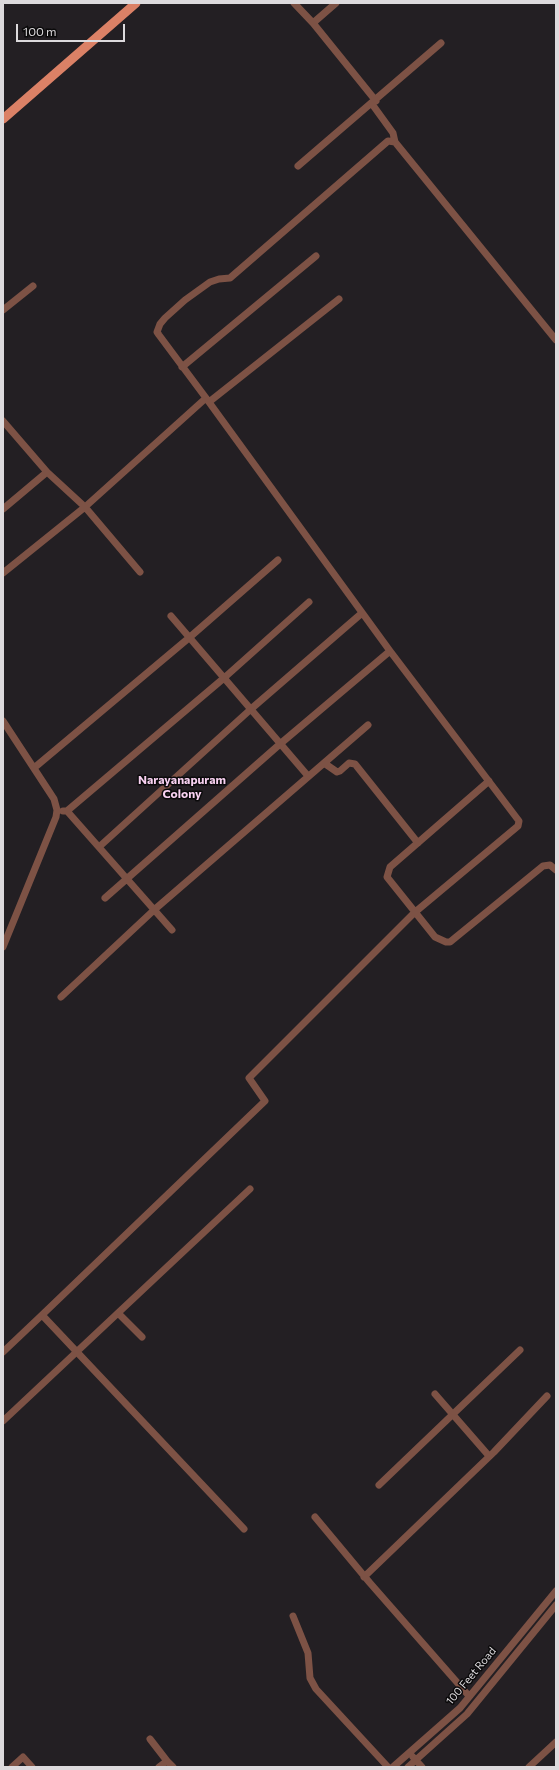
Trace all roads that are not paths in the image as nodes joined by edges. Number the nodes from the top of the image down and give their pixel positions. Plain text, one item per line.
1 (136, 3) edge
2 (294, 3) edge
3 (336, 3) edge
4 (313, 23) junction
5 (441, 43) dead end
6 (374, 102) junction
7 (3, 119) edge
8 (395, 142) junction
9 (298, 166) dead end
10 (316, 256) dead end
11 (33, 286) dead end
12 (339, 299) dead end
13 (3, 310) edge
14 (556, 340) edge
15 (182, 366) junction
16 (207, 400) junction
17 (3, 421) edge
18 (47, 472) junction
19 (85, 507) junction
20 (3, 508) edge
21 (278, 560) dead end
22 (140, 572) dead end
23 (3, 573) edge
24 (309, 602) dead end
25 (362, 613) junction
26 (171, 616) dead end
27 (190, 637) junction
28 (390, 651) junction
29 (224, 678) junction
30 (251, 709) junction
31 (3, 721) edge
32 (368, 725) dead end
33 (280, 744) junction
34 (324, 763) junction
35 (34, 768) junction
36 (308, 776) junction
37 (489, 781) junction
38 (57, 810) junction
39 (67, 811) junction
40 (418, 843) junction
41 (99, 847) junction
42 (556, 870) edge
43 (126, 880) junction
44 (105, 898) dead end
45 (154, 910) junction
46 (414, 913) junction
47 (172, 930) dead end
48 (3, 947) edge
49 (62, 997) dead end
50 (250, 1189) dead end
51 (118, 1313) junction
52 (42, 1315) junction
53 (142, 1337) dead end
54 (520, 1350) dead end
55 (77, 1351) junction
56 (3, 1352) edge
57 (435, 1394) dead end
58 (547, 1396) dead end
59 (453, 1414) junction
60 (3, 1421) edge
61 (489, 1456) junction
62 (379, 1485) dead end
63 (315, 1517) dead end
64 (244, 1529) dead end
65 (364, 1577) junction
66 (556, 1591) edge
67 (556, 1605) edge
68 (293, 1616) dead end
69 (469, 1696) junction
70 (150, 1739) dead end
71 (556, 1742) edge
72 (410, 1753) junction
73 (415, 1760) junction
74 (167, 1761) junction
75 (12, 1767) edge
76 (32, 1767) edge
77 (159, 1767) edge
78 (173, 1767) edge
79 (388, 1767) edge
80 (393, 1767) edge
81 (408, 1767) edge
82 (422, 1767) edge
83 (529, 1767) edge

1 - 7 main road
2 - 4 street
3 - 4 street
4 - 6 street
5 - 6 street
6 - 8 street
6 - 9 street
8 - 14 street
8 - 15 street
10 - 15 street
11 - 13 street
12 - 16 street
15 - 16 street
16 - 19 street
16 - 25 street
17 - 18 street
18 - 19 street
18 - 20 street
19 - 22 street
19 - 23 street
21 - 27 street
24 - 29 street
25 - 28 street
25 - 30 street
26 - 27 street
27 - 29 street
27 - 35 street
28 - 33 street
28 - 37 street
29 - 30 street
29 - 39 street
30 - 33 street
30 - 41 street
31 - 35 street
32 - 34 street
33 - 36 street
33 - 43 street
34 - 36 street
34 - 40 street
35 - 38 street
36 - 45 street
37 - 40 street
37 - 46 street
38 - 39 street
38 - 48 street
39 - 41 street
40 - 46 street
41 - 43 street
42 - 46 street
43 - 44 street
43 - 45 street
45 - 47 street
45 - 49 street
46 - 52 street
50 - 51 street
51 - 53 street
51 - 55 street
52 - 55 street
52 - 56 street
54 - 59 street
55 - 60 street
55 - 64 street
57 - 59 street
58 - 61 street
59 - 61 street
59 - 62 street
61 - 65 street
63 - 65 street
65 - 69 street
66 - 69 street, 100 Feet Road
67 - 73 street, 100 Feet Road
68 - 79 street
69 - 72 street, 100 Feet Road
70 - 74 street
71 - 83 street
72 - 73 street
72 - 80 street, 100 Feet Road
73 - 81 street, 100 Feet Road
73 - 82 street
74 - 77 street
74 - 78 street
75 - 76 street

